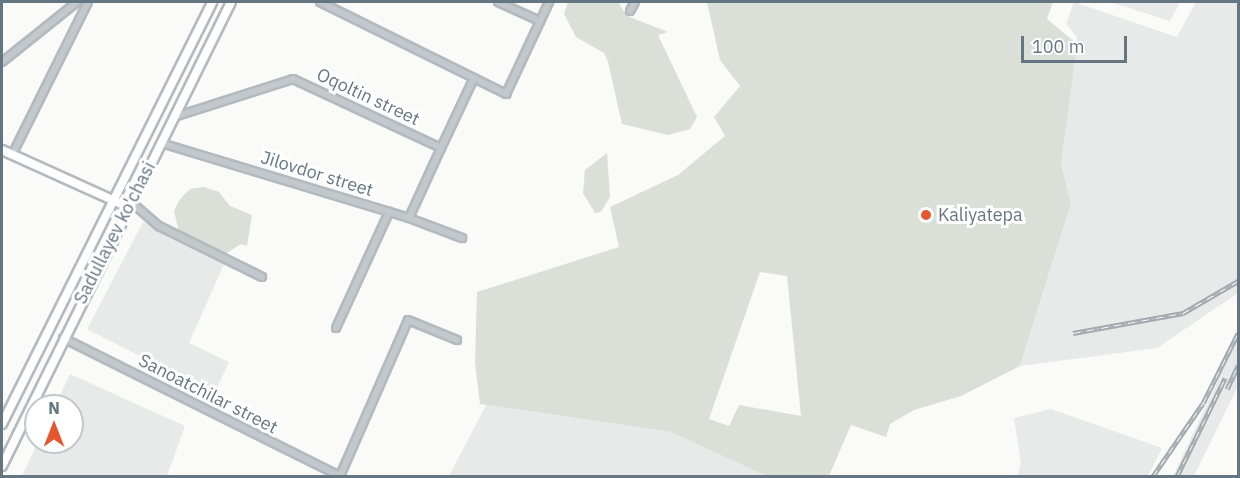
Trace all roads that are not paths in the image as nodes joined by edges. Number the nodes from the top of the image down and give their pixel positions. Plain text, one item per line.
1 (77, 2) edge
2 (87, 2) edge
3 (212, 2) edge
4 (231, 2) edge
5 (320, 2) edge
6 (498, 2) edge
7 (549, 2) edge
8 (635, 2) edge
9 (630, 11) dead end
10 (540, 21) junction
11 (2, 62) edge
12 (474, 78) junction
13 (174, 117) junction
14 (161, 143) junction
15 (441, 148) junction
16 (2, 150) edge
17 (12, 155) junction
18 (112, 201) junction
19 (129, 204) junction
20 (390, 212) junction
21 (410, 218) junction
22 (462, 238) dead end
23 (262, 277) dead end
24 (336, 328) dead end
25 (63, 338) junction
26 (457, 340) dead end
27 (2, 424) edge
28 (2, 466) edge
29 (340, 476) edge

1 - 11 street
2 - 17 street
3 - 18 main road, Sadullayev ko'chasi
4 - 13 main road, Sadullayev ko'chasi
5 - 12 street
6 - 10 street
7 - 10 street
8 - 9 street
10 - 12 street
12 - 15 street
13 - 14 main road, Sadullayev ko'chasi
13 - 15 street, Oqoltin street
14 - 19 main road, Sadullayev ko'chasi
14 - 20 street, Jilovdor street
15 - 21 street
16 - 17 main road
17 - 18 main road
18 - 19 main road
18 - 27 main road, Sadullayev ko'chasi
19 - 23 street
19 - 25 main road, Sadullayev ko'chasi
20 - 21 street, Jilovdor street
20 - 24 street
21 - 22 street, Jilovdor street
25 - 28 main road, Sadullayev ko'chasi
25 - 29 street, Sanoatchilar street
26 - 29 street

